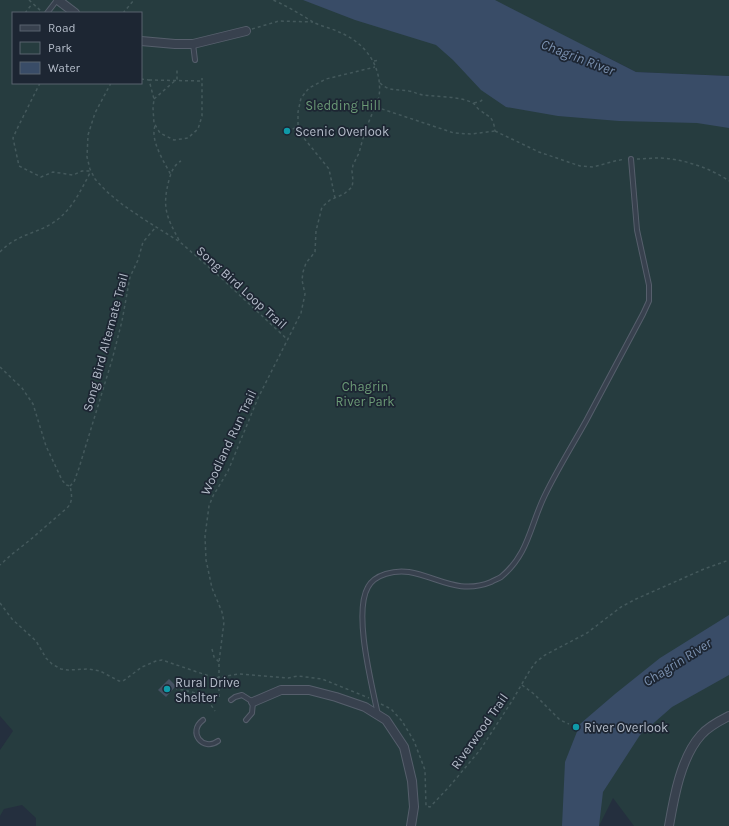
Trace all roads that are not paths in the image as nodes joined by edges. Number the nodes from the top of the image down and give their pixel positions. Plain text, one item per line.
1 (58, 0) edge
2 (47, 12) edge
3 (74, 12) edge
4 (246, 31) road end
5 (142, 40) edge
6 (193, 44) junction
7 (195, 60) dead end
8 (630, 159) road end
9 (231, 700) dead end
10 (253, 702) junction
11 (378, 715) junction
12 (729, 716) edge
13 (203, 720) dead end
14 (246, 720) dead end
15 (218, 741) dead end
16 (411, 826) edge
17 (669, 826) edge

1 - 2 lane
1 - 3 street
4 - 6 street
5 - 6 street
6 - 7 lane
8 - 11 lane
9 - 10 lane
10 - 11 street
10 - 14 lane
11 - 16 street
12 - 17 street
13 - 15 lane

